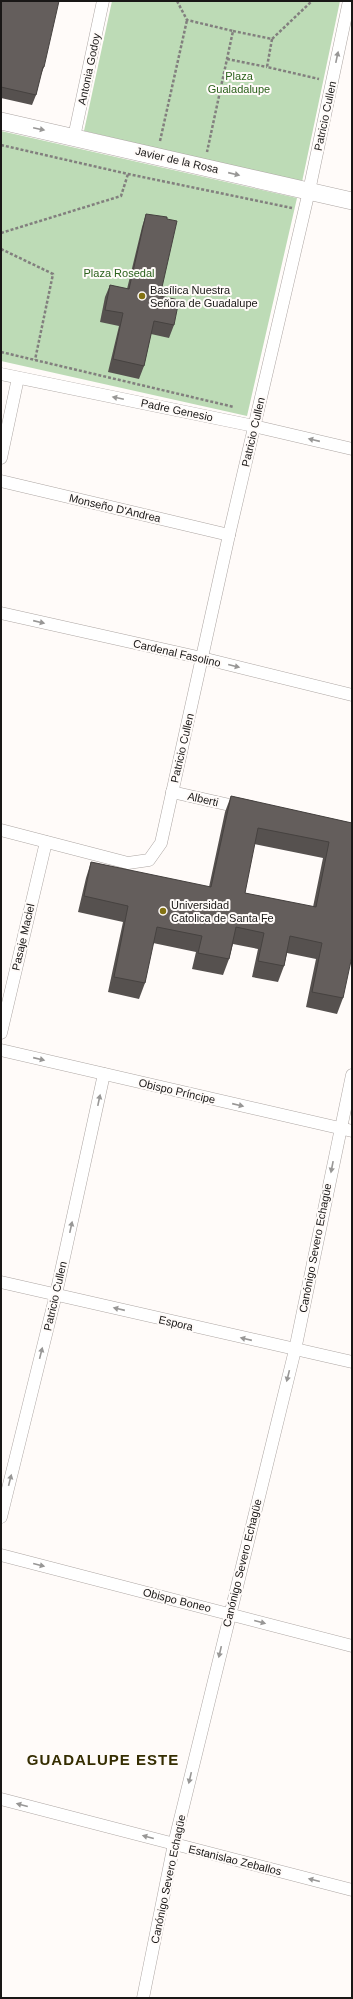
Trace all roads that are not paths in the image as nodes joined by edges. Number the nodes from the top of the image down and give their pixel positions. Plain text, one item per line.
1 (103, 1) edge
2 (349, 1) edge
3 (1, 121) edge
4 (74, 137) junction
5 (309, 191) junction
6 (352, 201) edge
7 (1, 374) edge
8 (18, 378) junction
9 (254, 426) junction
10 (352, 449) edge
11 (1, 458) edge
12 (1, 481) edge
13 (229, 535) junction
14 (1, 613) edge
15 (202, 658) junction
16 (352, 695) edge
17 (172, 792) junction
18 (254, 811) edge
19 (1, 830) edge
20 (46, 842) junction
21 (1, 1033) edge
22 (1, 1050) edge
23 (104, 1074) junction
24 (352, 1075) edge
25 (340, 1128) junction
26 (352, 1131) edge
27 (1, 1282) edge
28 (56, 1294) junction
29 (295, 1350) junction
30 (352, 1362) edge
31 (1, 1517) edge
32 (1, 1555) edge
33 (229, 1614) junction
34 (352, 1646) edge
35 (1, 1799) edge
36 (174, 1844) junction
37 (352, 1890) edge
38 (143, 1998) edge

1 - 4 street, Antonia Godoy
5 -> 2 street, Patricio Cullen
3 -> 4 street, Javier de la Rosa
4 -> 5 street, Javier de la Rosa
5 - 6 street, Javier de la Rosa
5 - 9 street, Patricio Cullen
7 - 8 street, Padre Genesio
9 -> 8 street, Padre Genesio
8 - 11 street
10 -> 9 street, Padre Genesio
9 - 13 street, Patricio Cullen
12 - 13 street, Monseño D'Andrea
13 - 15 street, Patricio Cullen
14 -> 15 street, Cardenal Fasolino
15 -> 16 street, Cardenal Fasolino
15 - 17 street, Patricio Cullen
17 - 18 street, Alberti
17 - 20 street, Patricio Cullen
19 - 20 street
20 - 21 street, Pasaje Maciel
22 -> 23 street, Obispo Príncipe
23 -> 25 street, Obispo Príncipe
28 -> 23 street, Patricio Cullen
24 - 25 street, Canónigo Severo Echagüe
25 - 26 street, Obispo Príncipe
25 -> 29 street, Canónigo Severo Echagüe
27 - 28 street, Espora
29 -> 28 street, Espora
31 -> 28 street, Patricio Cullen
29 - 30 street, Espora
29 -> 33 street, Canónigo Severo Echagüe
32 -> 33 street, Obispo Boneo
33 -> 34 street, Obispo Boneo
33 -> 36 street, Canónigo Severo Echagüe
36 -> 35 street, Estanislao Zeballos
37 -> 36 street, Estanislao Zeballos
36 - 38 street, Canónigo Severo Echagüe

